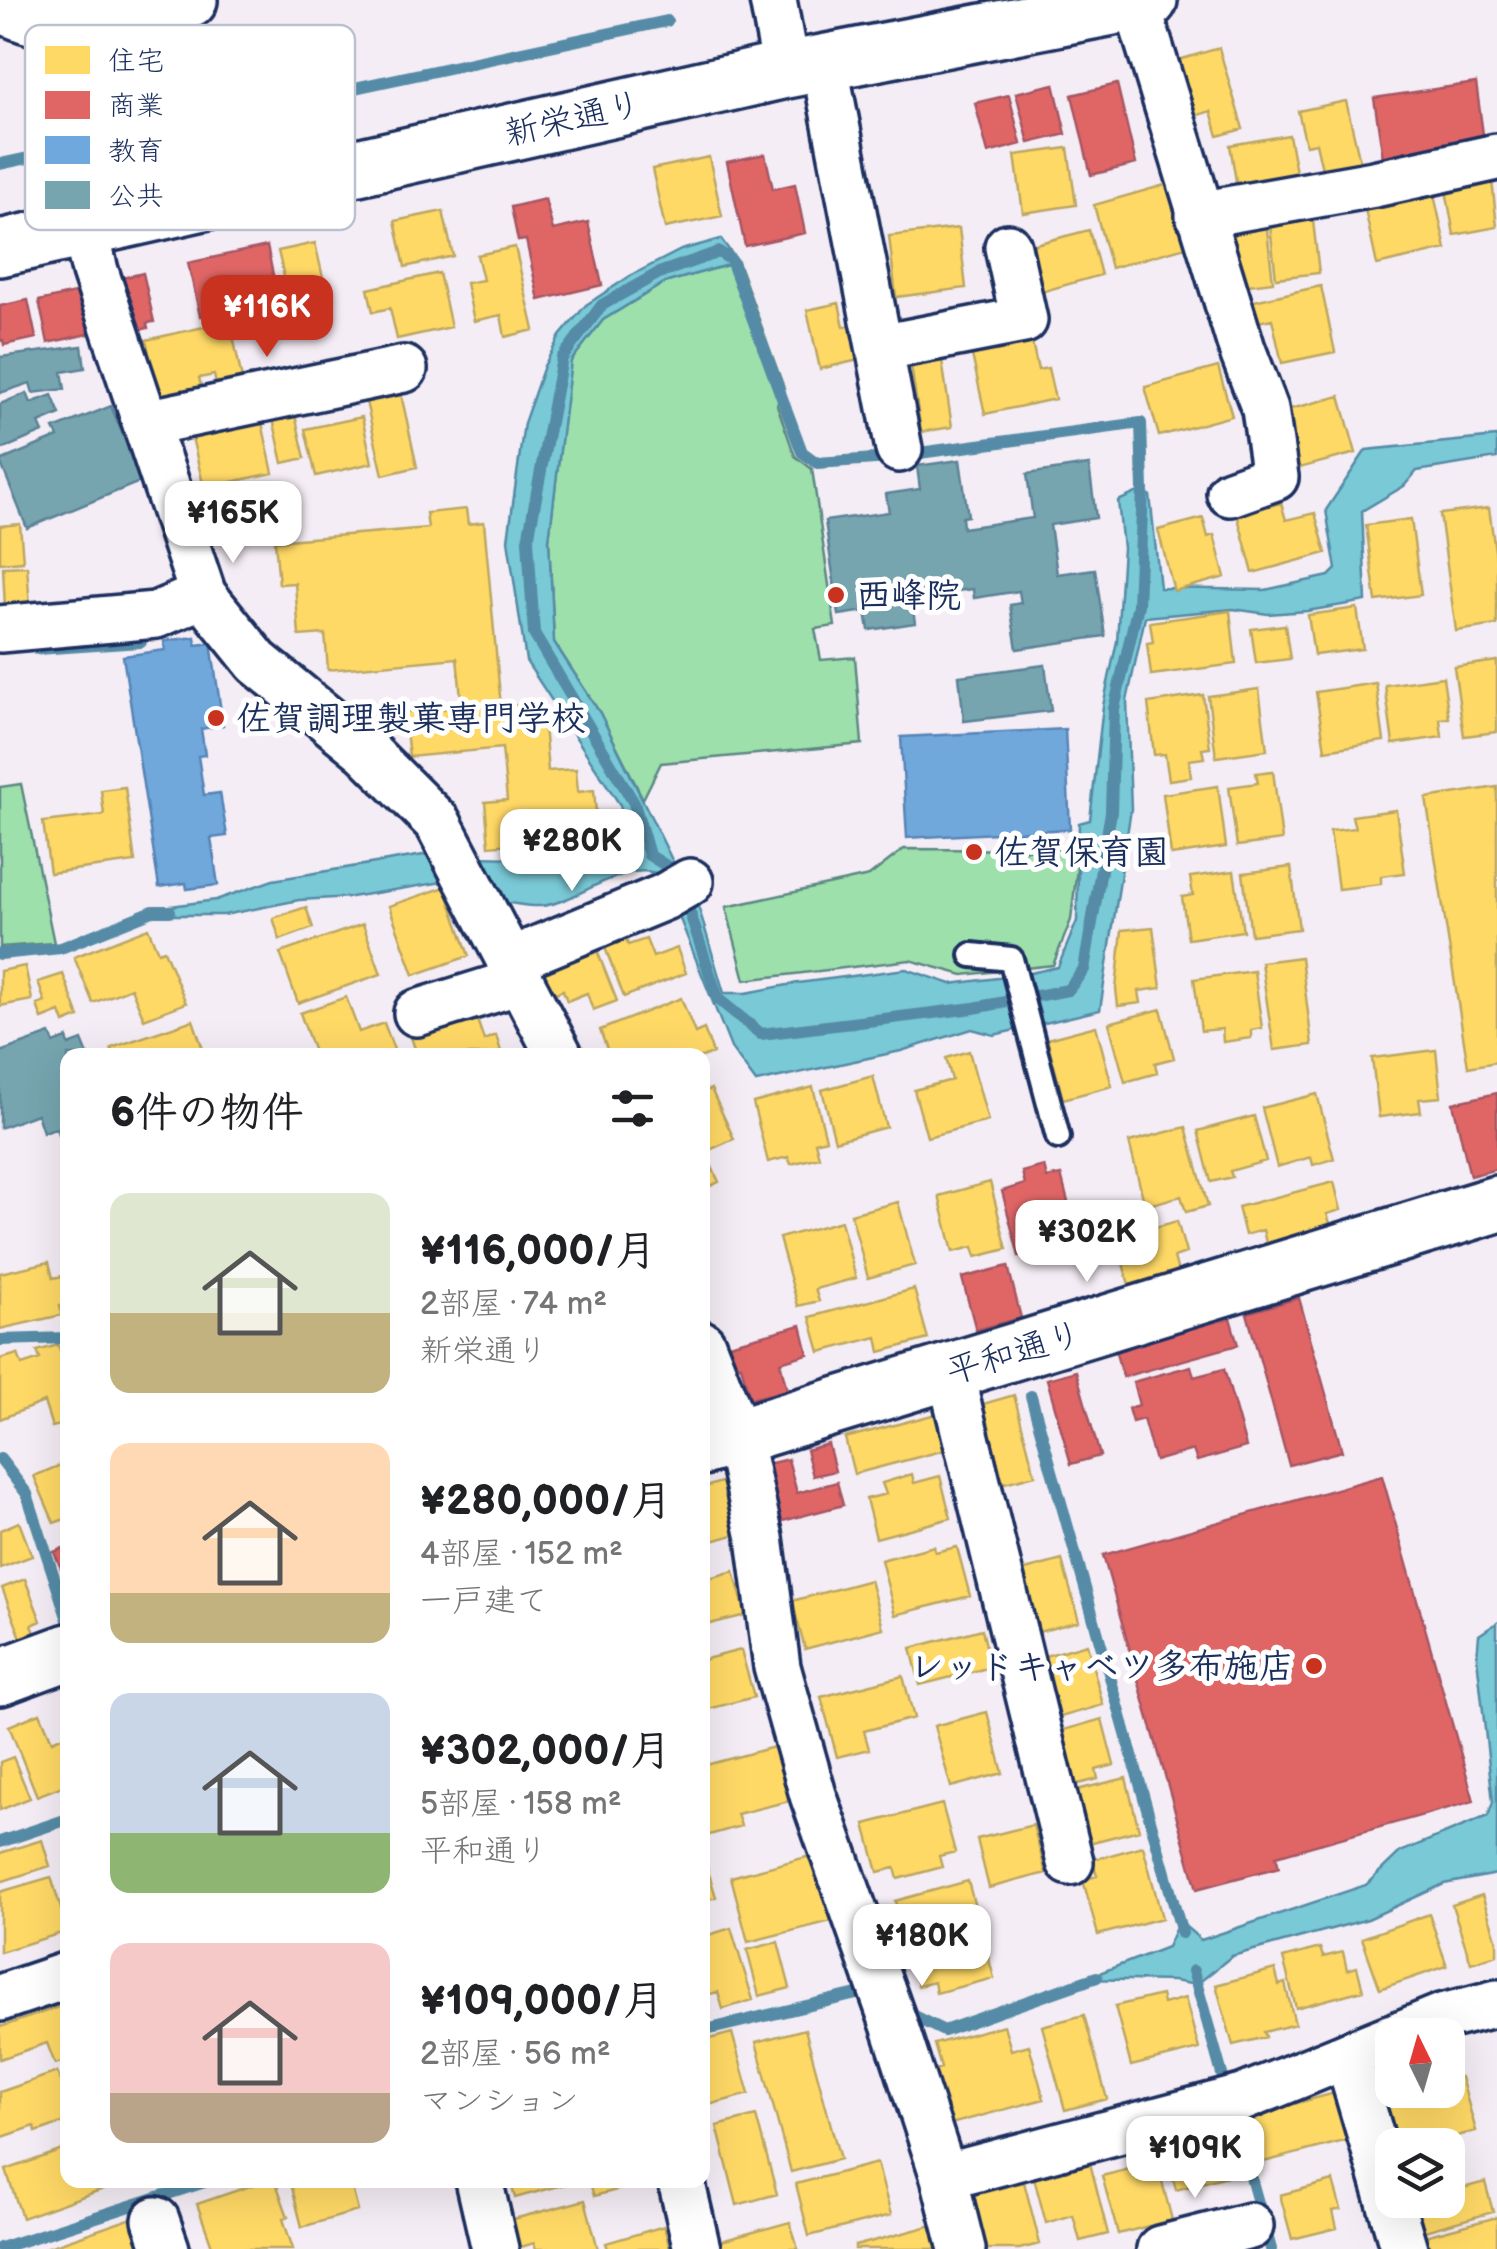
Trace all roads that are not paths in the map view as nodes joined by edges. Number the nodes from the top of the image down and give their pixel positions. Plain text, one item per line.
1 (189, 0) edge
2 (773, 0) edge
3 (1143, 1) edge
4 (0, 2) edge
5 (805, 66) junction
6 (1497, 157) edge
7 (355, 169) edge
8 (1200, 215) junction
9 (86, 230) joint
10 (1008, 247) dead end
11 (0, 248) edge
12 (880, 348) junction
13 (404, 369) dead end
14 (146, 424) junction
15 (899, 450) dead end
16 (1230, 493) dead end
17 (203, 595) junction
18 (0, 629) edge
19 (677, 890) dead end
20 (972, 955) dead end
21 (515, 971) junction
22 (417, 1013) dead end
23 (554, 1048) edge
24 (1058, 1137) dead end
25 (1497, 1204) edge
26 (956, 1369) junction
27 (710, 1388) edge
28 (720, 1442) edge
29 (60, 1655) edge
30 (0, 1677) edge
31 (1070, 1862) dead end
32 (60, 1977) edge
33 (0, 1998) edge
34 (1497, 2003) edge
35 (1440, 2018) edge
36 (1375, 2044) edge
37 (1347, 2056) junction
38 (944, 2177) junction
39 (480, 2188) edge
40 (682, 2188) edge
41 (1250, 2226) dead end
42 (490, 2248) edge
43 (697, 2249) edge
44 (962, 2249) edge
45 (1160, 2249) edge
46 (1404, 2249) edge

1 - 4 street
2 - 5 street
3 - 5 street, 新栄通り
3 - 8 street
5 - 7 street, 新栄通り
5 - 12 street
6 - 8 street
8 - 16 street
9 - 11 street, 新栄通り
9 - 14 street
10 - 12 street
12 - 15 street
13 - 14 street
14 - 17 street
17 - 18 street
17 - 21 street
19 - 21 street
20 - 24 lane
21 - 22 street
21 - 23 street
25 - 26 street, 平和通り
26 - 28 street, 平和通り
26 - 31 street
27 - 28 street
28 - 38 street
29 - 30 street
32 - 33 street
34 - 35 street
36 - 37 street
37 - 38 street
37 - 46 street
38 - 44 street
39 - 42 street
40 - 43 street
41 - 45 street

